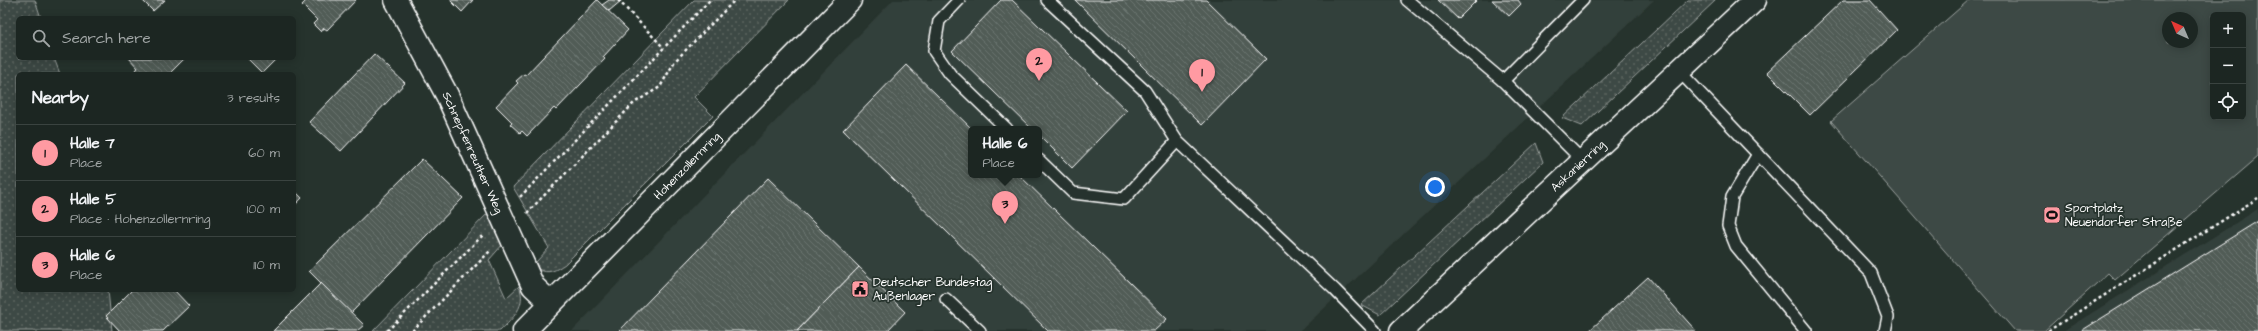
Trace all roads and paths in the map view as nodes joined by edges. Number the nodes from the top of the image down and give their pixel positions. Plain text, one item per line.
1 (396, 0) edge
2 (618, 0) edge
3 (710, 0) edge
4 (735, 0) edge
5 (850, 0) edge
6 (959, 0) edge
7 (1047, 0) edge
8 (1406, 0) edge
9 (1583, 0) edge
10 (1755, 0) edge
11 (664, 48) junction
12 (1679, 71) junction
13 (1503, 81) junction
14 (1004, 126) edge
15 (1177, 141) junction
16 (1758, 154) junction
17 (1583, 161) junction
18 (1042, 163) edge
19 (2258, 198) edge
20 (505, 224) junction
21 (946, 299) dead end
22 (551, 303) junction
23 (387, 331) edge
24 (412, 331) edge
25 (524, 331) edge
26 (980, 331) edge
27 (1375, 331) edge
28 (1400, 331) edge
29 (1806, 331) edge
30 (1885, 331) edge
31 (2048, 331) edge

1 - 20 street, Schnepfenreuther Weg
2 - 11 path
3 - 11 path
4 - 20 path
5 - 22 street, Hohenzollernring
6 - 14 lane
7 - 15 lane
8 - 13 lane
9 - 13 lane
10 - 12 street, Askanierring
11 - 20 path
12 - 16 lane
12 - 17 street, Askanierring
13 - 17 lane
15 - 18 lane
15 - 27 lane
16 - 29 lane
16 - 30 lane
17 - 28 street, Askanierring
19 - 31 path
20 - 22 street, Schnepfenreuther Weg
20 - 23 path
20 - 24 path
21 - 26 lane
22 - 25 street, Hohenzollernring

